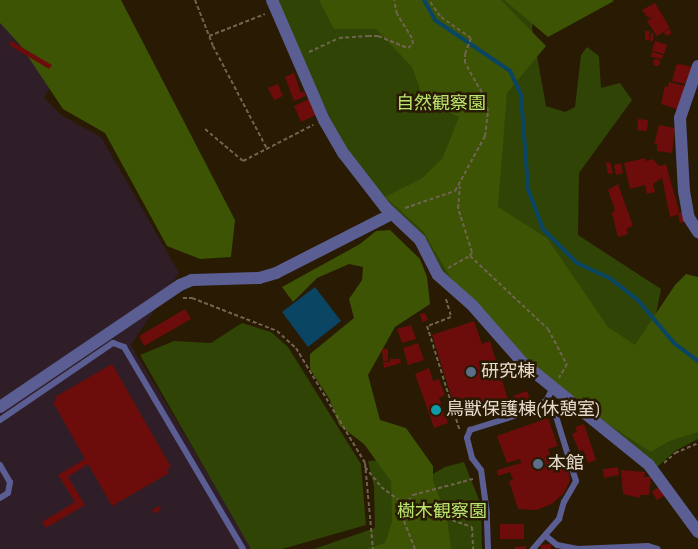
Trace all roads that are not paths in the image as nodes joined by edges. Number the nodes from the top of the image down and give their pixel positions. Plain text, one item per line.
1 (274, 5) edge
2 (698, 66) edge
3 (392, 214) junction
4 (698, 232) edge
5 (553, 388) junction
6 (543, 403) junction
7 (0, 407) edge
8 (0, 420) edge
9 (0, 465) edge
10 (0, 498) edge
11 (698, 532) edge
12 (546, 536) junction
13 (243, 549) edge
14 (488, 549) edge
15 (533, 549) edge
16 (658, 549) edge

1 - 3 street
2 - 4 street
3 - 5 street
3 - 7 street
5 - 6 lane
5 - 11 street
6 - 12 lane
6 - 14 lane
8 - 13 lane
9 - 10 lane
12 - 15 lane
12 - 16 lane

